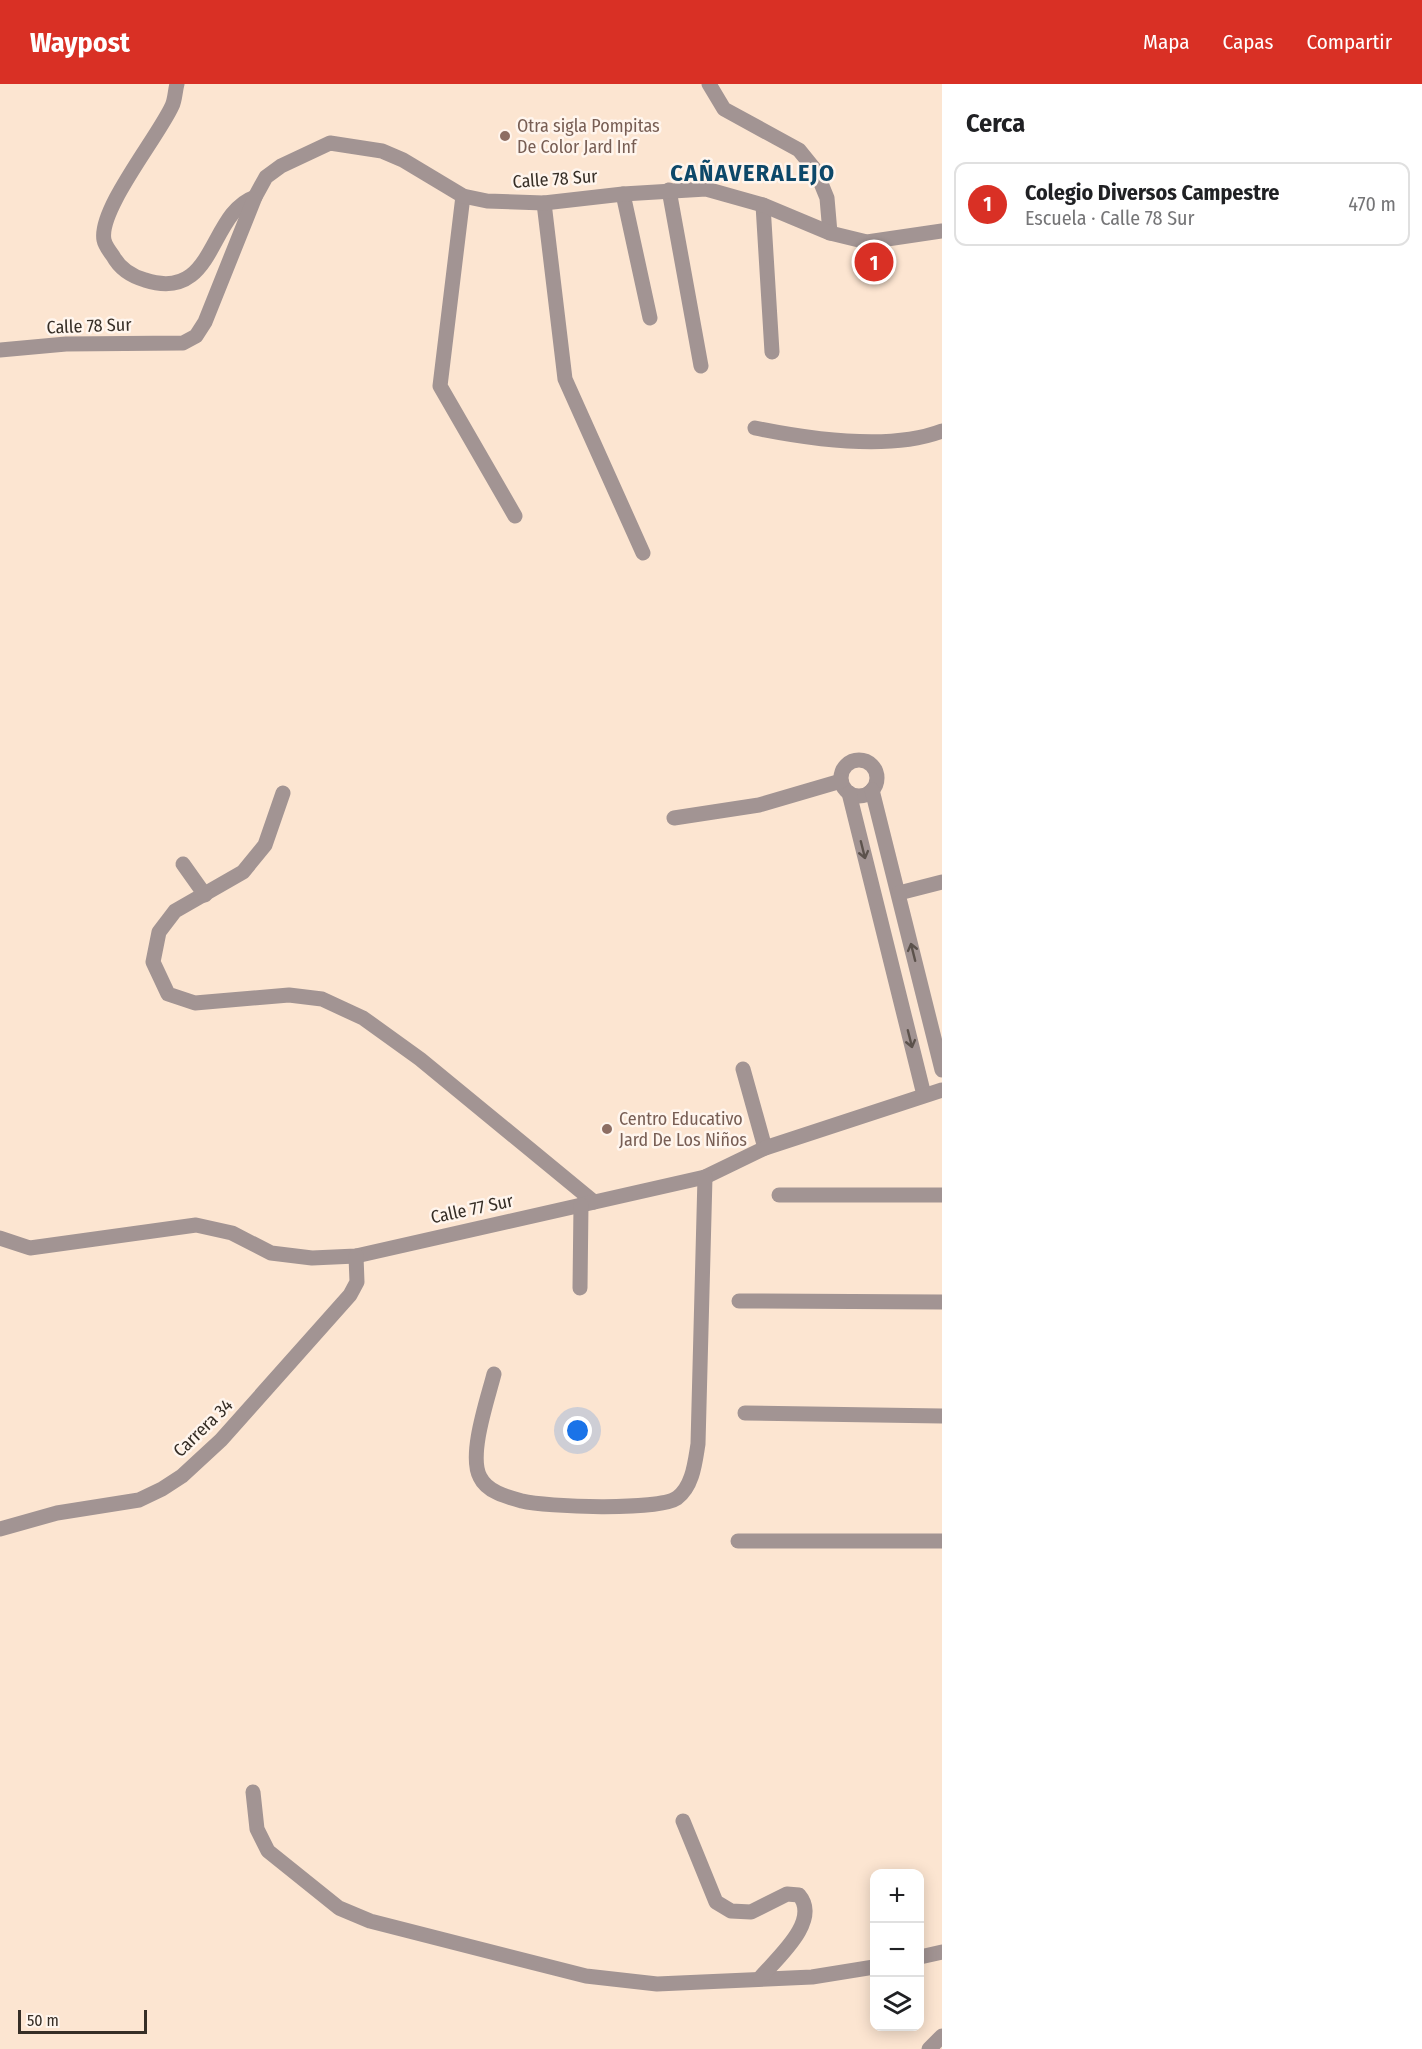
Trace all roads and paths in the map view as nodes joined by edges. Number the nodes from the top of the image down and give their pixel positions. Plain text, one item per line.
1 (177, 84) edge
2 (709, 84) edge
3 (669, 190) junction
4 (623, 194) junction
5 (463, 196) junction
6 (255, 197) junction
7 (544, 203) junction
8 (763, 205) junction
9 (942, 231) edge
10 (831, 233) junction
11 (650, 318) dead end
12 (0, 350) edge
13 (772, 352) dead end
14 (701, 366) dead end
15 (755, 428) dead end
16 (942, 431) edge
17 (516, 516) dead end
18 (643, 553) dead end
19 (845, 787) junction
20 (872, 790) junction
21 (283, 794) dead end
22 (674, 818) dead end
23 (183, 864) dead end
24 (942, 882) edge
25 (899, 893) junction
26 (205, 895) junction
27 (743, 1069) dead end
28 (942, 1070) edge
29 (942, 1090) edge
30 (924, 1095) junction
31 (765, 1148) junction
32 (705, 1178) junction
33 (779, 1195) dead end
34 (942, 1195) edge
35 (588, 1204) junction
36 (0, 1238) edge
37 (356, 1256) junction
38 (580, 1288) dead end
39 (739, 1301) dead end
40 (942, 1302) edge
41 (494, 1374) dead end
42 (744, 1413) dead end
43 (942, 1416) edge
44 (0, 1529) edge
45 (738, 1541) dead end
46 (942, 1541) edge
47 (253, 1792) dead end
48 (683, 1821) dead end
49 (942, 1952) edge
50 (924, 1956) edge
51 (870, 1968) edge
52 (760, 1978) junction
53 (942, 2036) edge
54 (929, 2049) edge

1 - 6 street
2 - 10 street
3 - 4 street, Calle 78 Sur
3 - 8 street, Calle 78 Sur
3 - 14 street
4 - 7 street, Calle 78 Sur
4 - 11 street
5 - 6 street, Calle 78 Sur
5 - 7 street, Calle 78 Sur
5 - 17 street
6 - 12 street, Calle 78 Sur
7 - 18 street
8 - 10 street, Calle 78 Sur
8 - 13 street
9 - 10 street, Calle 78 Sur
15 - 16 street
19 - 20 street
19 - 20 street
19 - 22 street
19 -> 30 street
20 - 25 street
21 - 26 street
23 - 26 street
24 - 25 street
28 -> 25 street
26 - 35 street
27 - 31 street
29 - 30 street, Calle 77 Sur
30 - 31 street, Calle 77 Sur
31 - 32 street, Calle 77 Sur
32 - 35 street, Calle 77 Sur
32 - 41 street
33 - 34 street
35 - 37 street, Calle 77 Sur
35 - 38 street
36 - 37 street, Calle 77 Sur
37 - 44 street, Carrera 34
39 - 40 street
42 - 43 street
45 - 46 street
47 - 52 street
48 - 52 street
49 - 50 street
51 - 52 street
53 - 54 street

